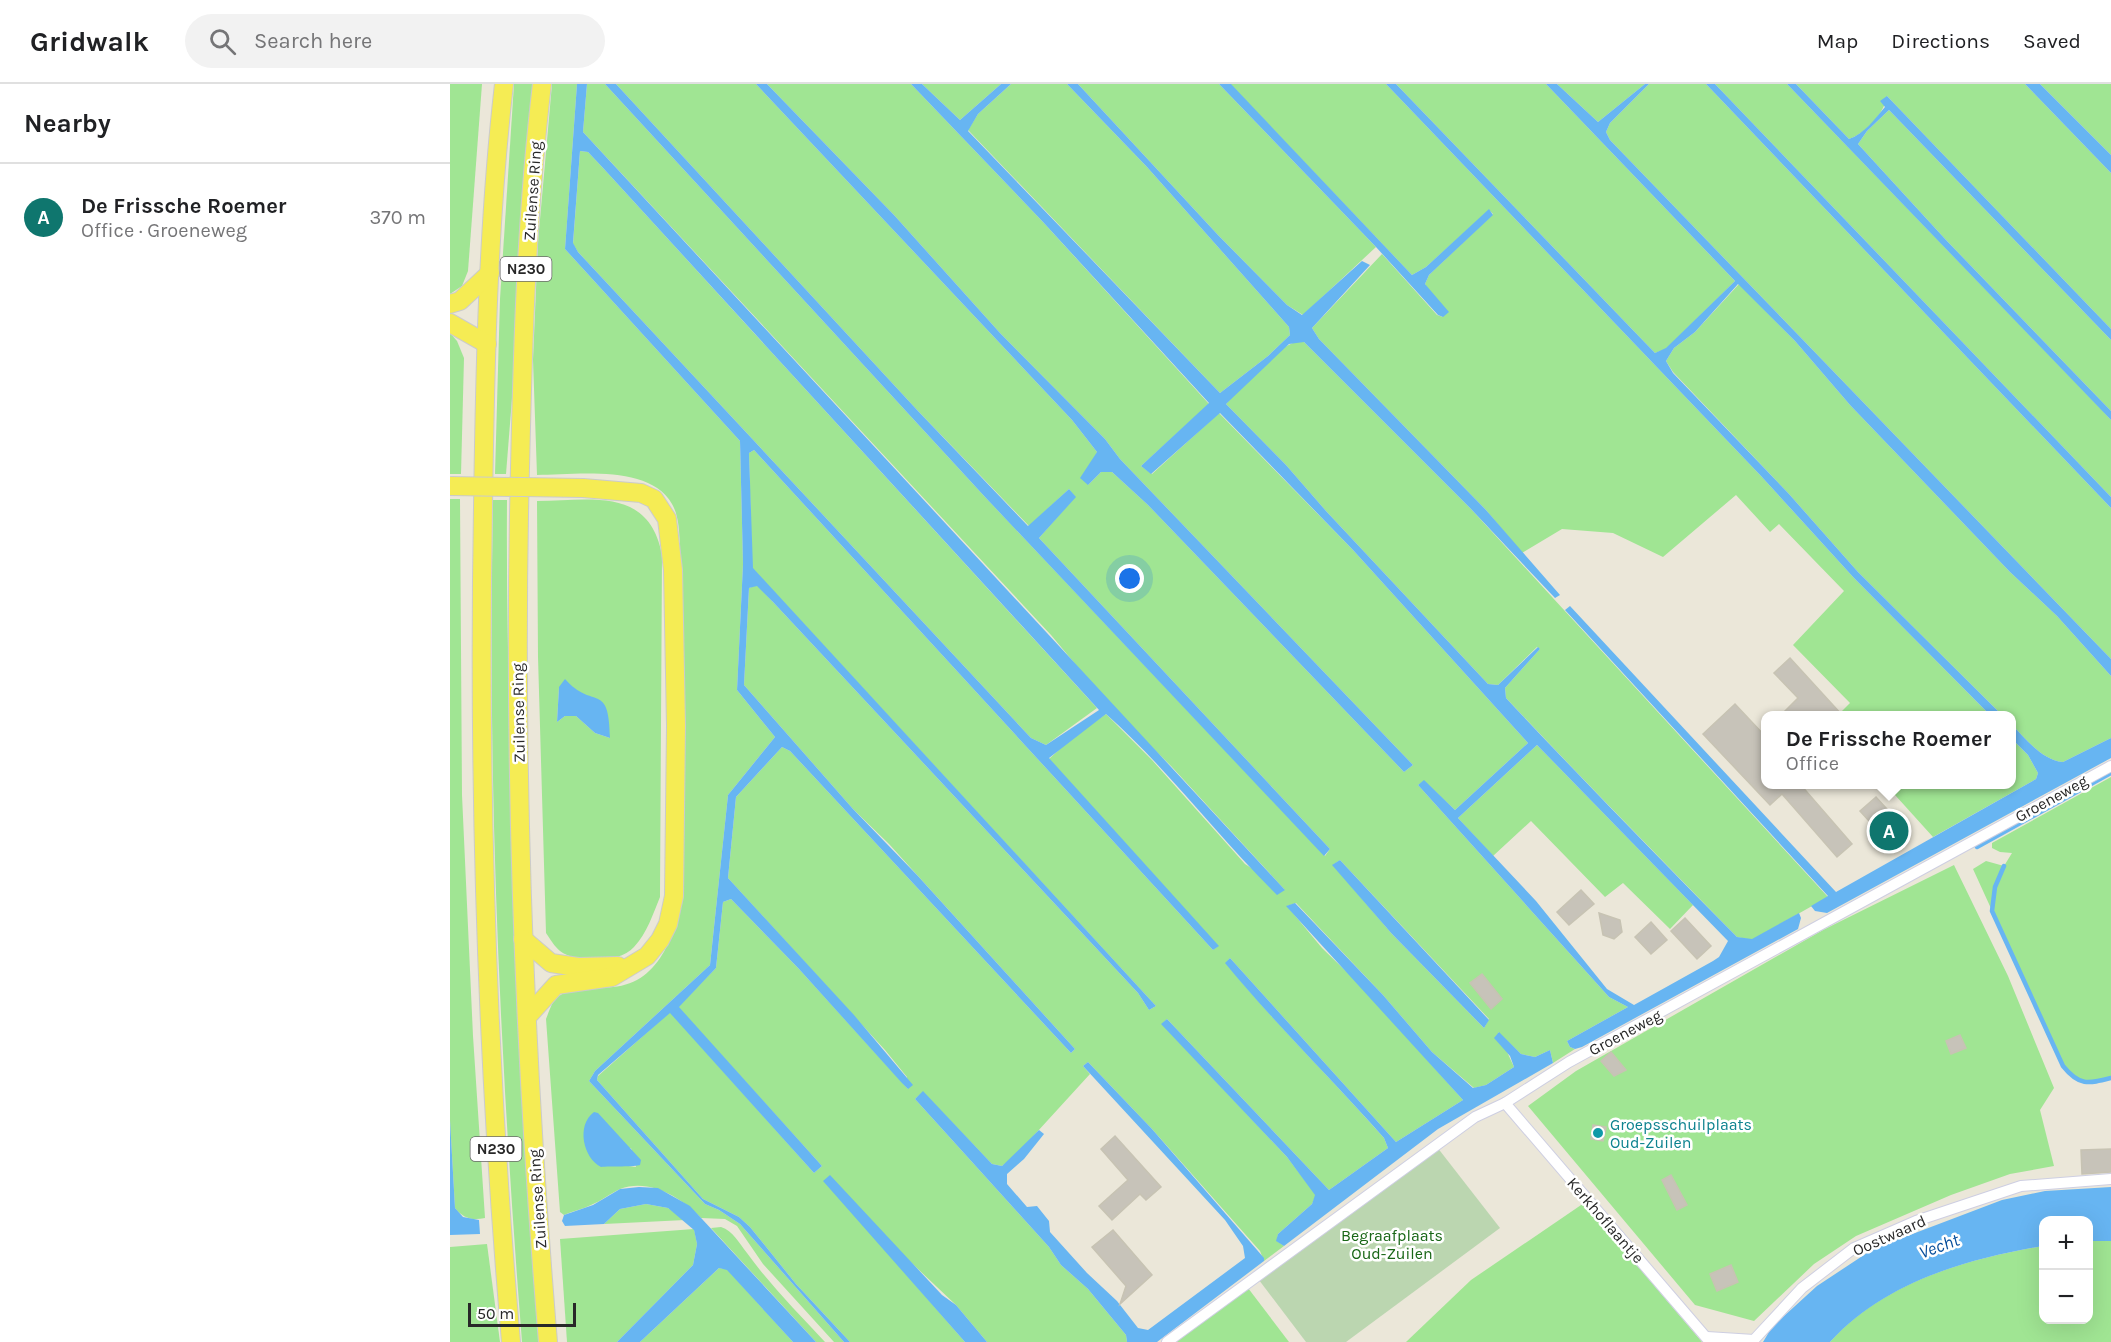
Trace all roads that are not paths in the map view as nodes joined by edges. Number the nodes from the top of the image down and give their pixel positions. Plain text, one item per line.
1 (504, 84) edge
2 (542, 84) edge
3 (489, 273) junction
4 (450, 304) edge
5 (450, 323) edge
6 (487, 344) junction
7 (450, 486) edge
8 (2111, 766) edge
9 (523, 939) junction
10 (634, 964) junction
11 (527, 1017) junction
12 (1505, 1103) junction
13 (2111, 1179) edge
14 (1709, 1340) edge
15 (1753, 1341) edge
16 (511, 1342) edge
17 (548, 1342) edge
18 (1167, 1342) edge

1 - 3 main road, N230
2 - 9 main road, Zuilense Ring / N230
3 - 4 main road, N230
3 - 6 main road, N230
5 - 6 main road
6 - 16 main road, N230
7 - 10 main road, bridge
8 - 12 street, Groeneweg
9 - 10 main road
9 - 11 main road, Zuilense Ring / N230
10 - 11 main road
11 - 17 main road, Zuilense Ring / N230
12 - 14 street, Kerkhoflaantje
12 - 18 street, Groeneweg
13 - 15 street, Oostwaard
14 - 15 street, Kerkhoflaantje

